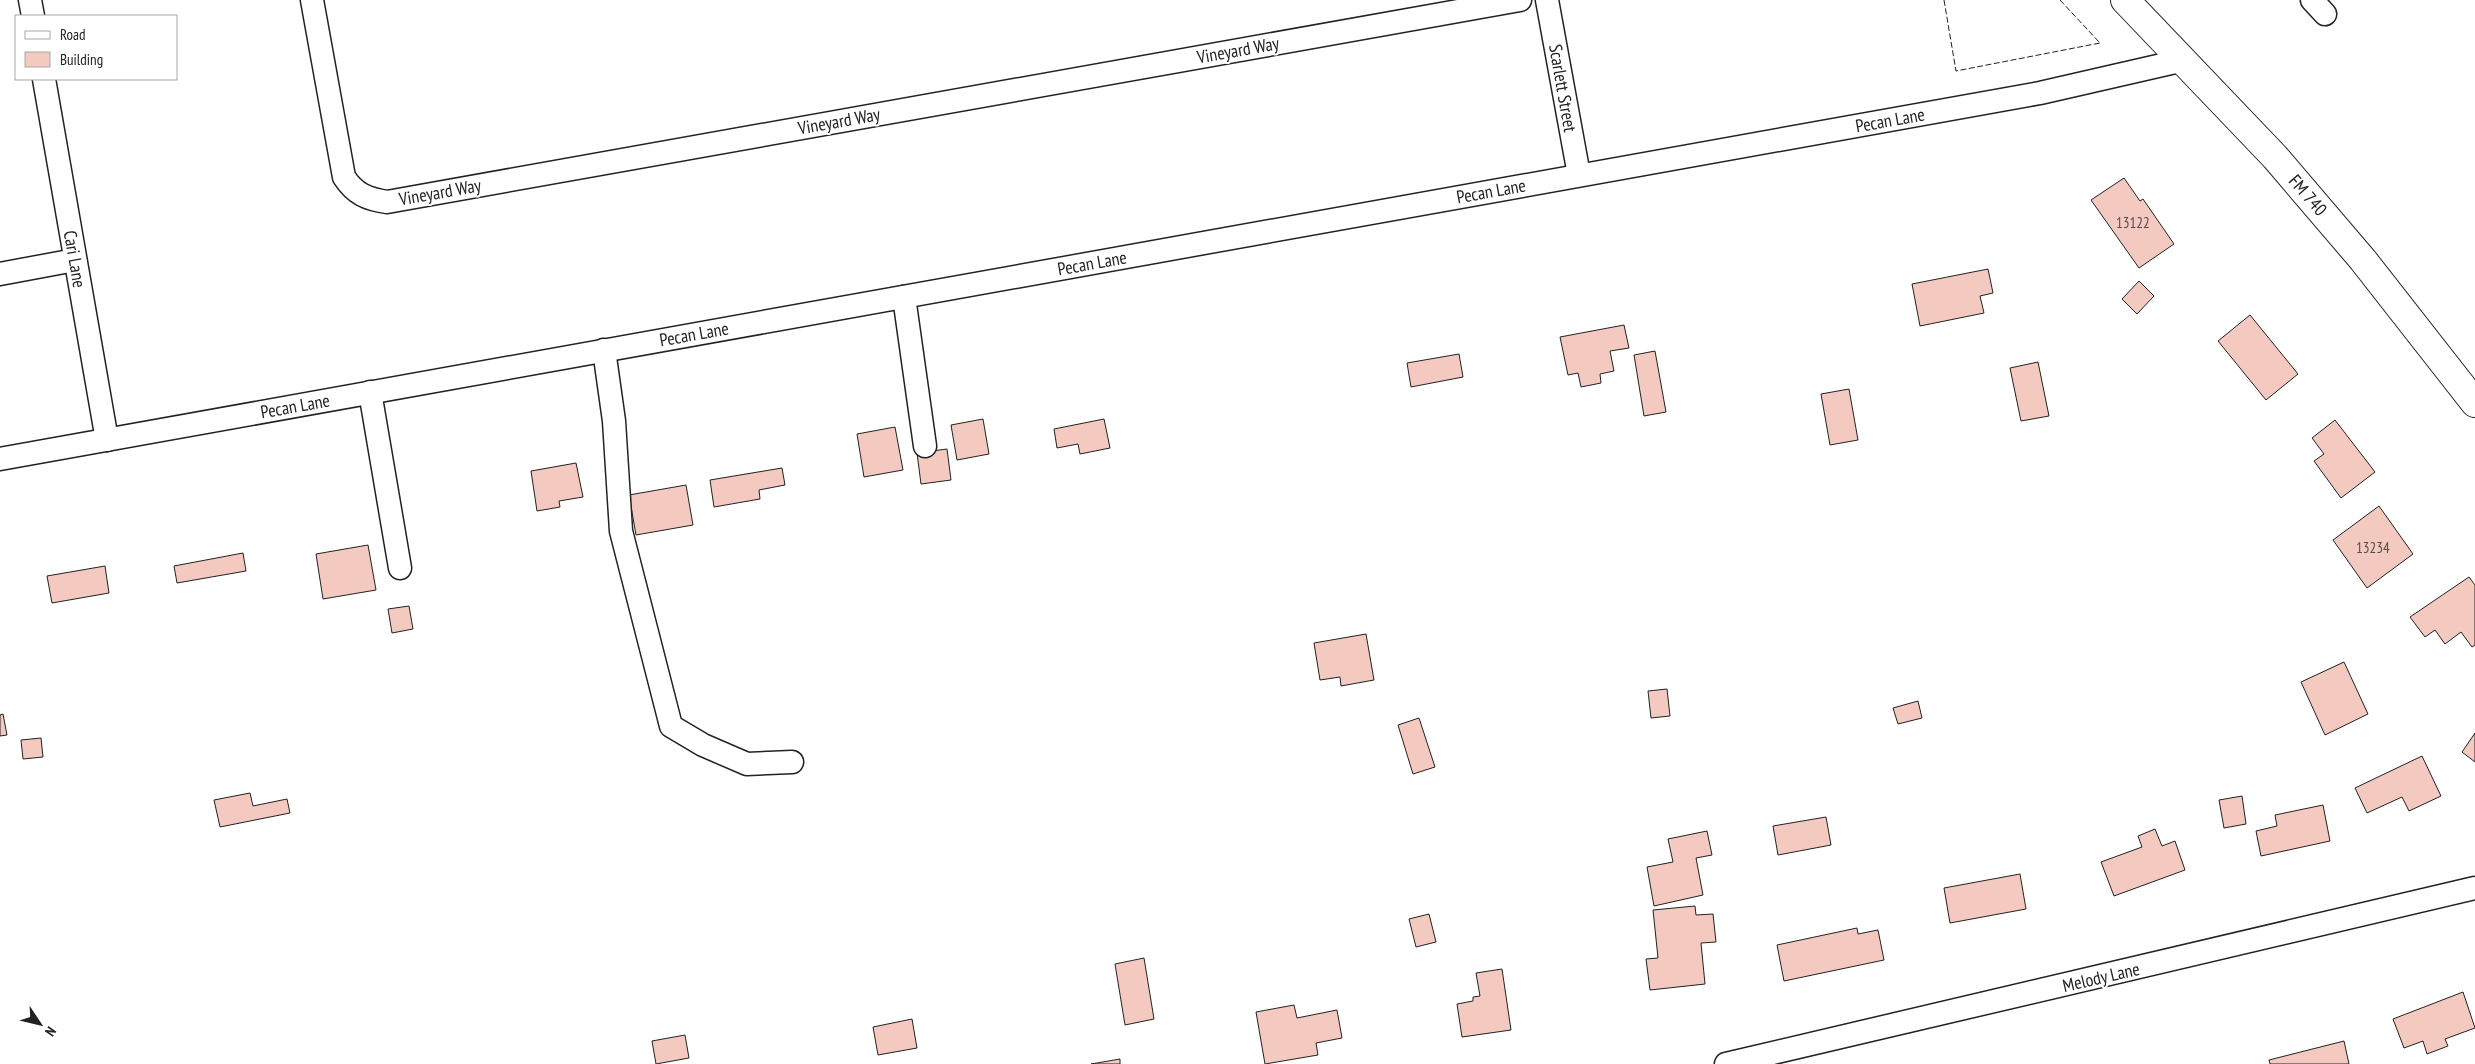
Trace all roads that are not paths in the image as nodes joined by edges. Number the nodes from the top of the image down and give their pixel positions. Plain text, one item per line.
1 (30, 0) edge
2 (312, 0) edge
3 (1520, 0) edge
4 (1547, 0) edge
5 (2125, 0) edge
6 (33, 15) edge
7 (2184, 60) junction
8 (44, 80) edge
9 (1579, 175) junction
10 (75, 260) junction
11 (0, 274) edge
12 (904, 297) junction
13 (604, 350) junction
14 (370, 392) junction
15 (2475, 403) edge
16 (107, 440) junction
17 (925, 446) dead end
18 (0, 459) edge
19 (400, 568) dead end
20 (792, 762) dead end
21 (2475, 888) edge
22 (1726, 1064) edge

1 - 6 street
2 - 3 street, Vineyard Way
4 - 9 street, Scarlett Street
5 - 7 main road, FM 740 / FM 740
7 - 9 street, Pecan Lane
7 - 15 main road, FM 740 / FM 740
8 - 10 street, Cari Lane
9 - 12 street, Pecan Lane
10 - 11 street
10 - 16 street, Cari Lane
12 - 13 street, Pecan Lane
12 - 17 street
13 - 14 street, Pecan Lane
13 - 20 street
14 - 16 street, Pecan Lane
14 - 19 street
16 - 18 street, Pecan Lane
21 - 22 street, Melody Lane

